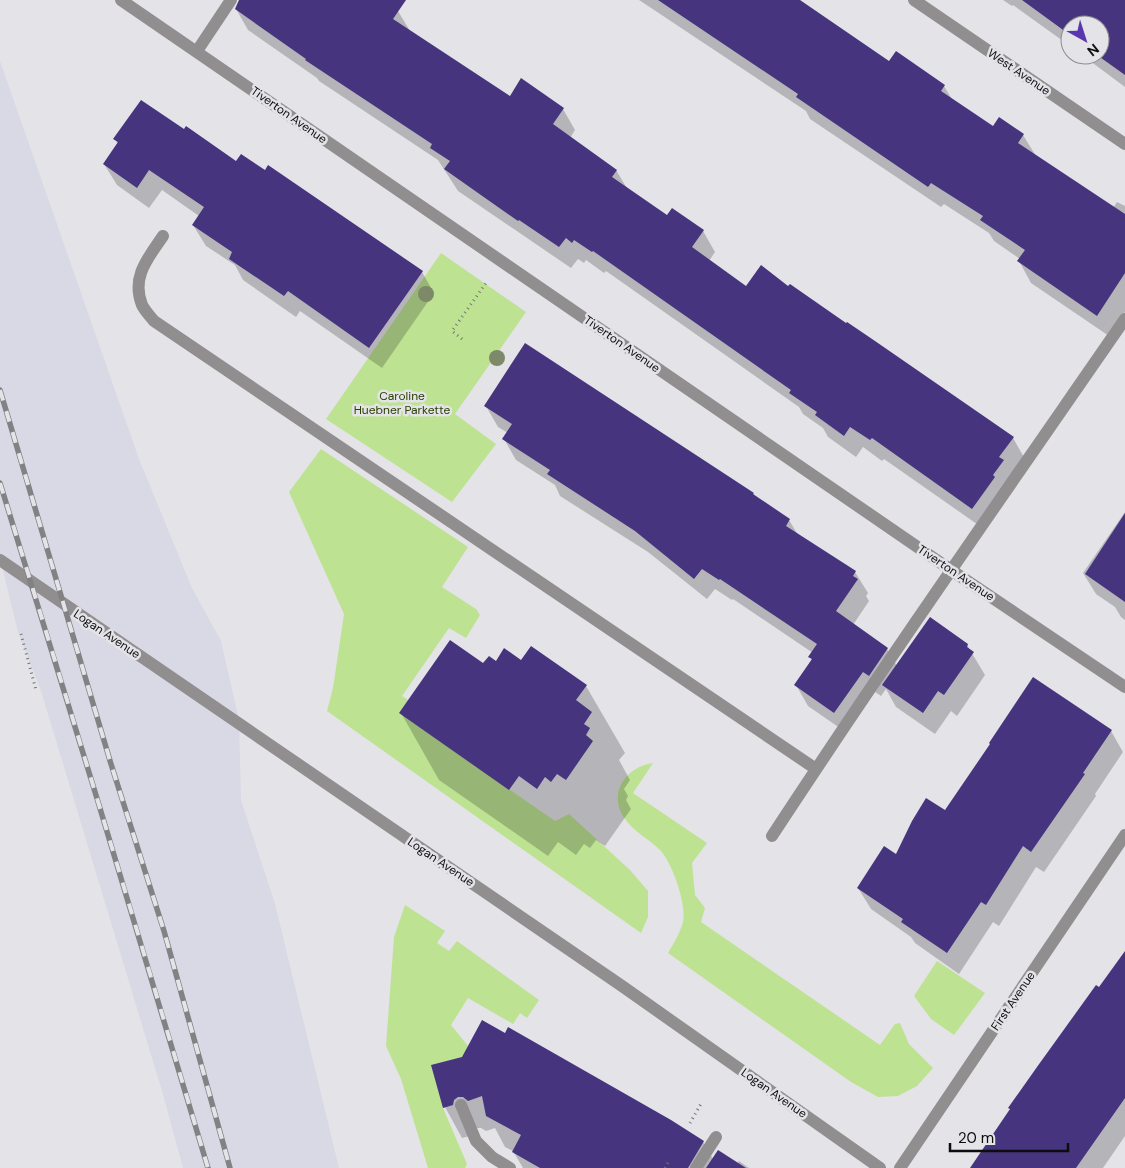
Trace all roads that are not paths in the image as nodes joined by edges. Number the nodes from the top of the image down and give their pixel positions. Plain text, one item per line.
1 (121, 0) edge
2 (231, 0) edge
3 (914, 0) edge
4 (197, 51) junction
5 (1125, 144) edge
6 (163, 236) dead end
7 (1125, 319) edge
8 (0, 560) edge
9 (951, 570) junction
10 (1125, 687) edge
11 (816, 768) junction
12 (1125, 834) edge
13 (772, 836) dead end
14 (461, 1105) dead end
15 (716, 1137) dead end
16 (510, 1168) edge
17 (696, 1168) edge
18 (880, 1168) edge
19 (900, 1168) edge

1 - 4 street, Tiverton Avenue
2 - 4 street
3 - 5 street, West Avenue
4 - 9 street, Tiverton Avenue
6 - 11 street
7 - 9 street
8 - 18 street, Logan Avenue
9 - 10 street, Tiverton Avenue
9 - 11 street
11 - 13 street
12 - 19 street, First Avenue
14 - 16 street
15 - 17 street

